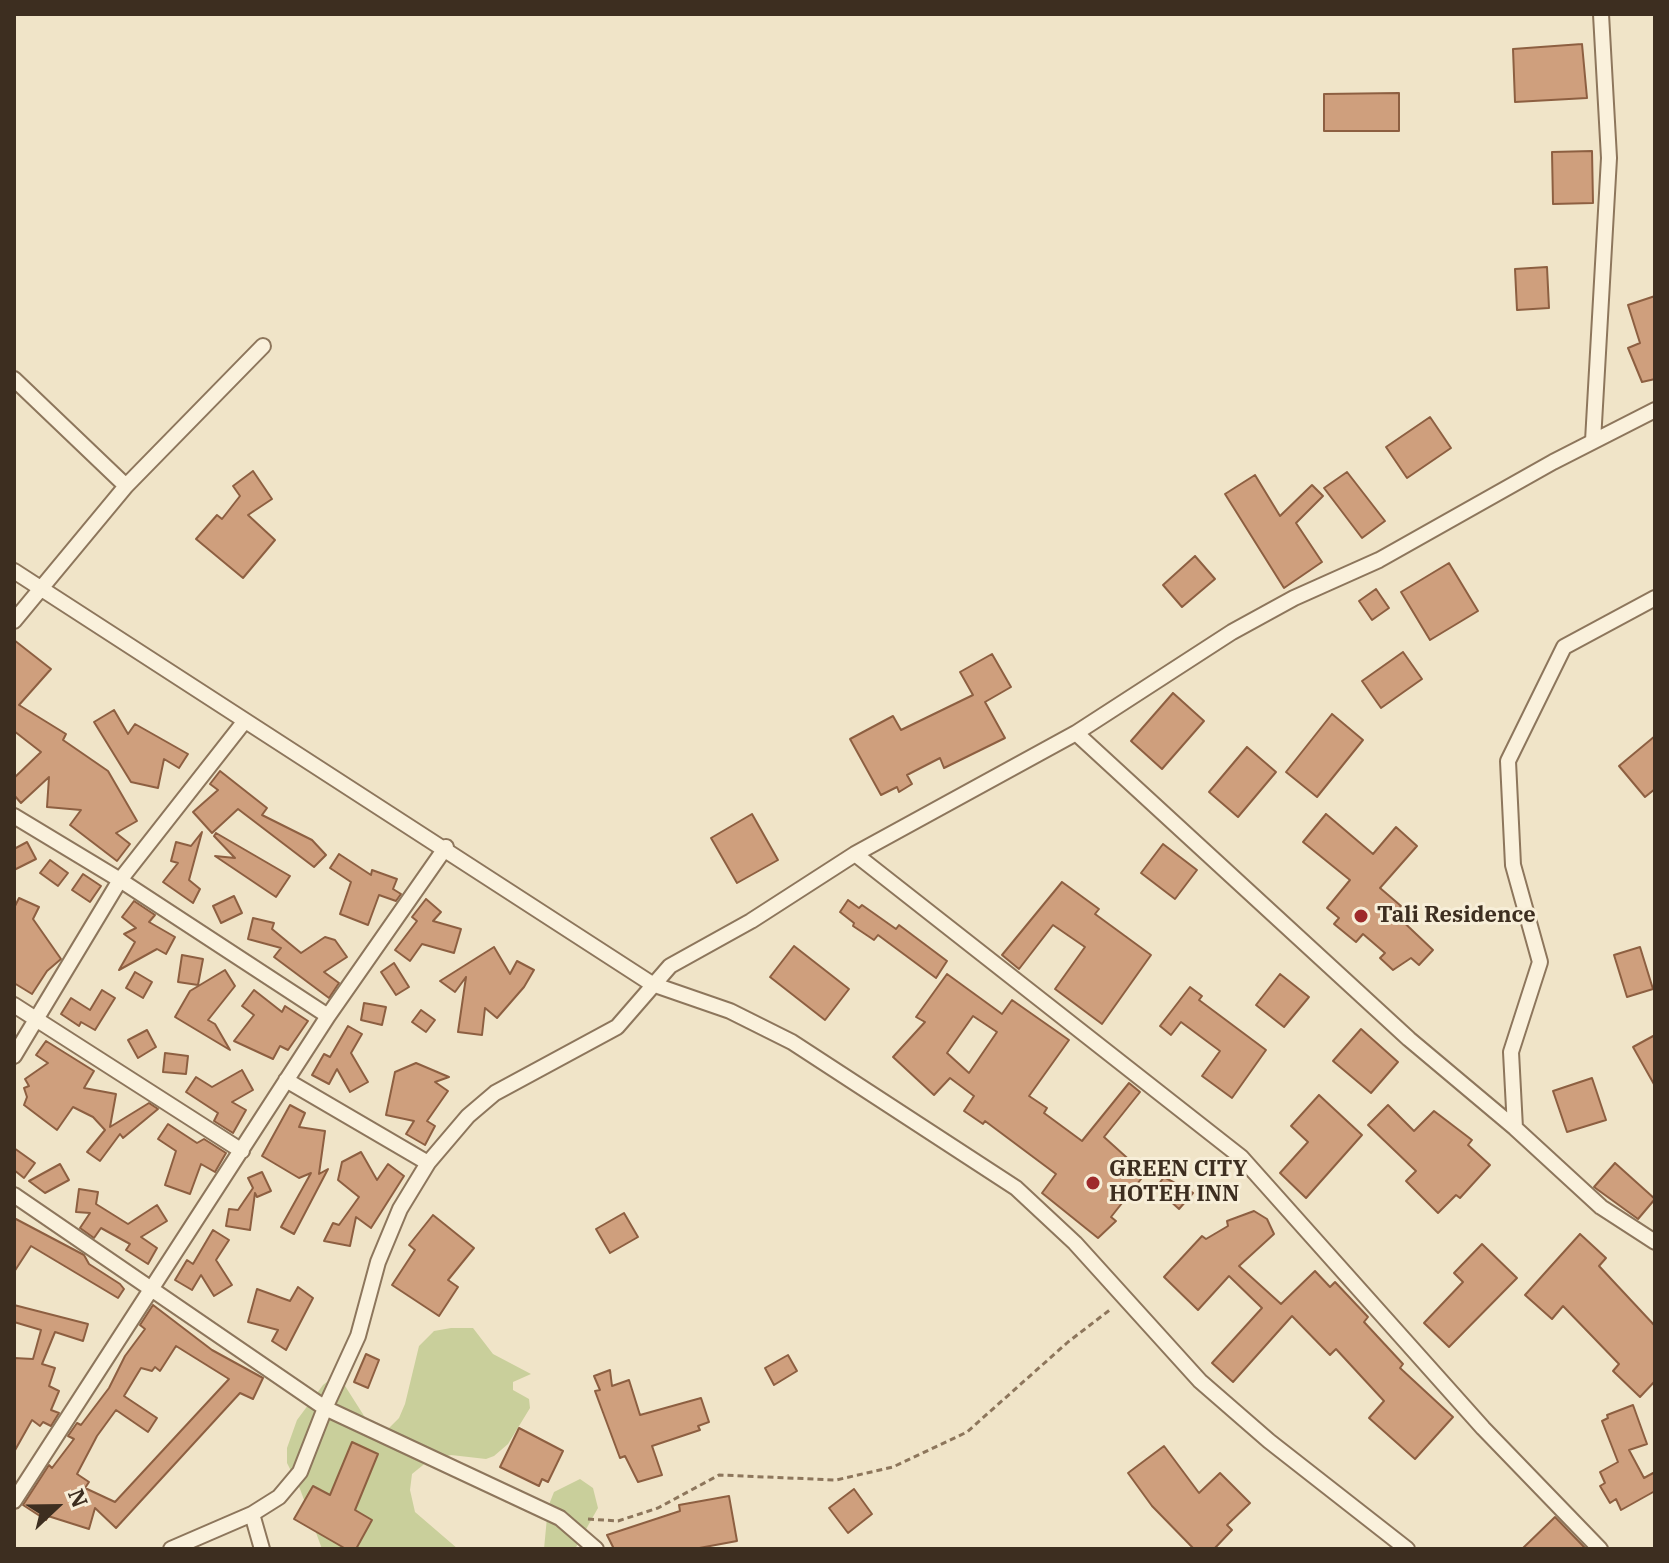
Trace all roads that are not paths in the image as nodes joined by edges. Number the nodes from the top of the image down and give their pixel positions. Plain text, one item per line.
1 (1601, 14) edge
2 (263, 346) dead end
3 (14, 379) edge
4 (1655, 410) edge
5 (1593, 441) junction
6 (126, 486) junction
7 (14, 571) edge
8 (38, 588) junction
9 (1655, 598) edge
10 (14, 621) edge
11 (244, 722) junction
12 (1076, 733) junction
13 (14, 816) edge
14 (446, 847) junction
15 (855, 854) junction
16 (120, 880) junction
17 (652, 984) junction
18 (14, 1005) edge
19 (328, 1016) junction
20 (36, 1020) junction
21 (14, 1056) edge
22 (286, 1080) junction
23 (1515, 1128) junction
24 (242, 1151) junction
25 (428, 1163) junction
26 (14, 1195) edge
27 (1655, 1242) edge
28 (152, 1287) junction
29 (325, 1408) junction
30 (14, 1501) edge
31 (252, 1514) junction
32 (171, 1549) edge
33 (262, 1549) edge
34 (596, 1549) edge
35 (1407, 1549) edge
36 (1600, 1549) edge

1 - 5 street
2 - 6 street
3 - 6 street
4 - 5 street
5 - 12 street
6 - 8 street
7 - 8 street
8 - 10 street
8 - 11 street
9 - 23 street
11 - 14 street
11 - 16 street
12 - 15 street
12 - 23 street
13 - 16 street
14 - 17 street
14 - 19 street
15 - 17 street
15 - 36 street
16 - 19 street
16 - 20 street
17 - 25 street
17 - 35 street
18 - 20 street
19 - 22 street
20 - 21 street
20 - 24 street
22 - 24 street
22 - 25 street
23 - 27 street
24 - 28 street
25 - 29 street
26 - 28 street
28 - 29 street
28 - 30 street
29 - 31 street
29 - 34 street
31 - 32 street
31 - 33 street

